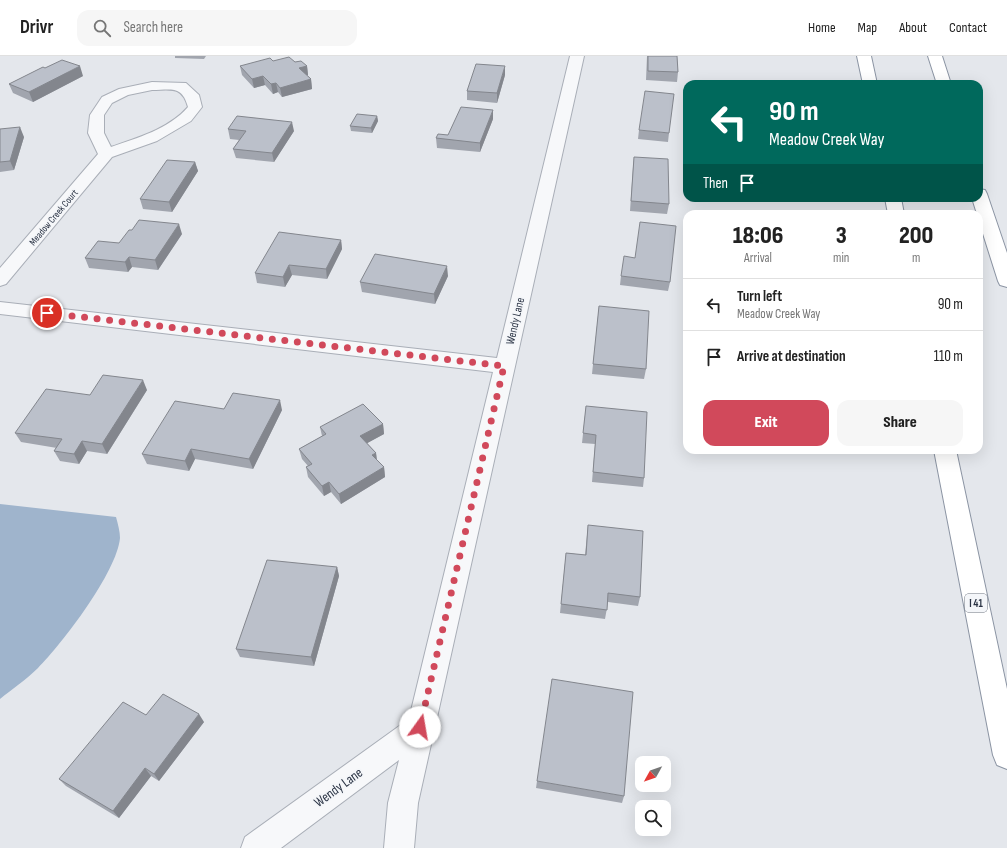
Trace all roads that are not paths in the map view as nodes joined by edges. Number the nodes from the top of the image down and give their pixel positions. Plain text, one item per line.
1 (577, 56) edge
2 (864, 56) edge
3 (935, 56) edge
4 (942, 56) edge
5 (939, 70) junction
6 (869, 80) edge
7 (943, 80) edge
8 (106, 154) junction
9 (982, 202) edge
10 (0, 280) edge
11 (1007, 281) edge
12 (0, 308) edge
13 (504, 366) junction
14 (946, 454) edge
15 (420, 727) junction
16 (1007, 755) edge
17 (256, 848) edge
18 (399, 848) edge

1 - 13 street, Wendy Lane
2 - 6 highway
3 - 5 highway
4 - 5 highway
5 - 7 highway
8 - 8 street
8 - 10 street, Meadow Creek Court
9 - 11 highway
12 - 13 street
13 - 15 street, Wendy Lane
14 - 16 highway, I 41
15 - 17 street, Wendy Lane
15 - 18 street, Wendy Lane

